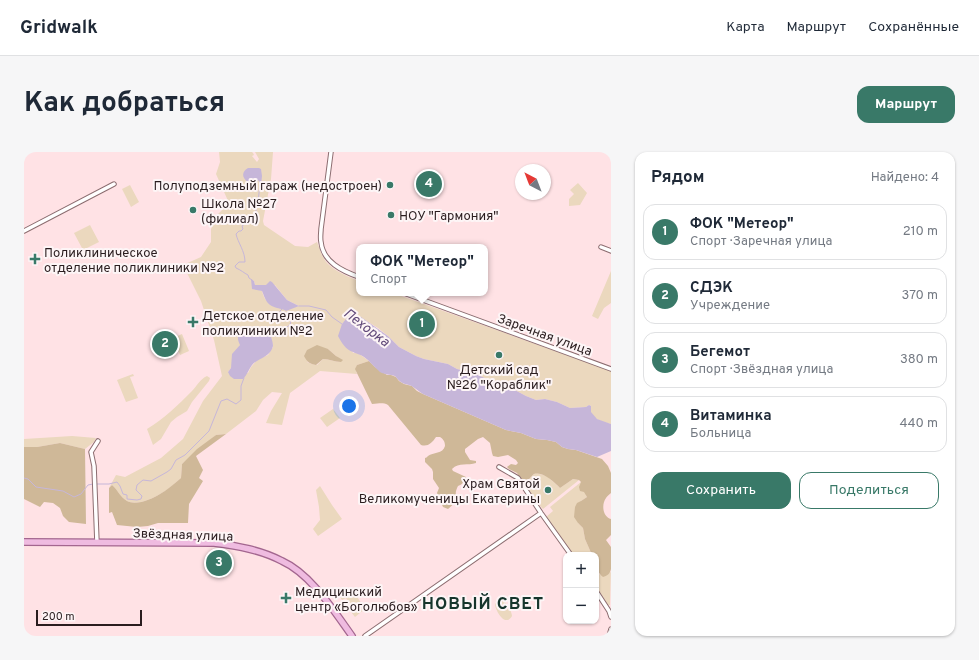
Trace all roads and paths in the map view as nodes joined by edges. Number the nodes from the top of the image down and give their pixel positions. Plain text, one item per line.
1 (331, 152) edge
2 (114, 184) dead end
3 (24, 231) edge
4 (601, 247) dead end
5 (611, 251) edge
6 (356, 276) edge
7 (412, 296) edge
8 (611, 369) edge
9 (98, 441) dead end
10 (499, 467) dead end
11 (541, 513) junction
12 (24, 542) edge
13 (97, 542) junction
14 (569, 552) edge
15 (599, 595) edge
16 (611, 617) edge
17 (611, 629) edge
18 (352, 636) edge
19 (366, 636) edge
20 (609, 636) edge

1 - 6 street
2 - 3 street
4 - 5 street
7 - 8 street, Заречная улица
9 - 13 street
10 - 11 street
11 - 14 street
11 - 19 street
12 - 13 main road, Звёздная улица
13 - 18 main road, Звёздная улица
15 - 16 street
17 - 20 street

